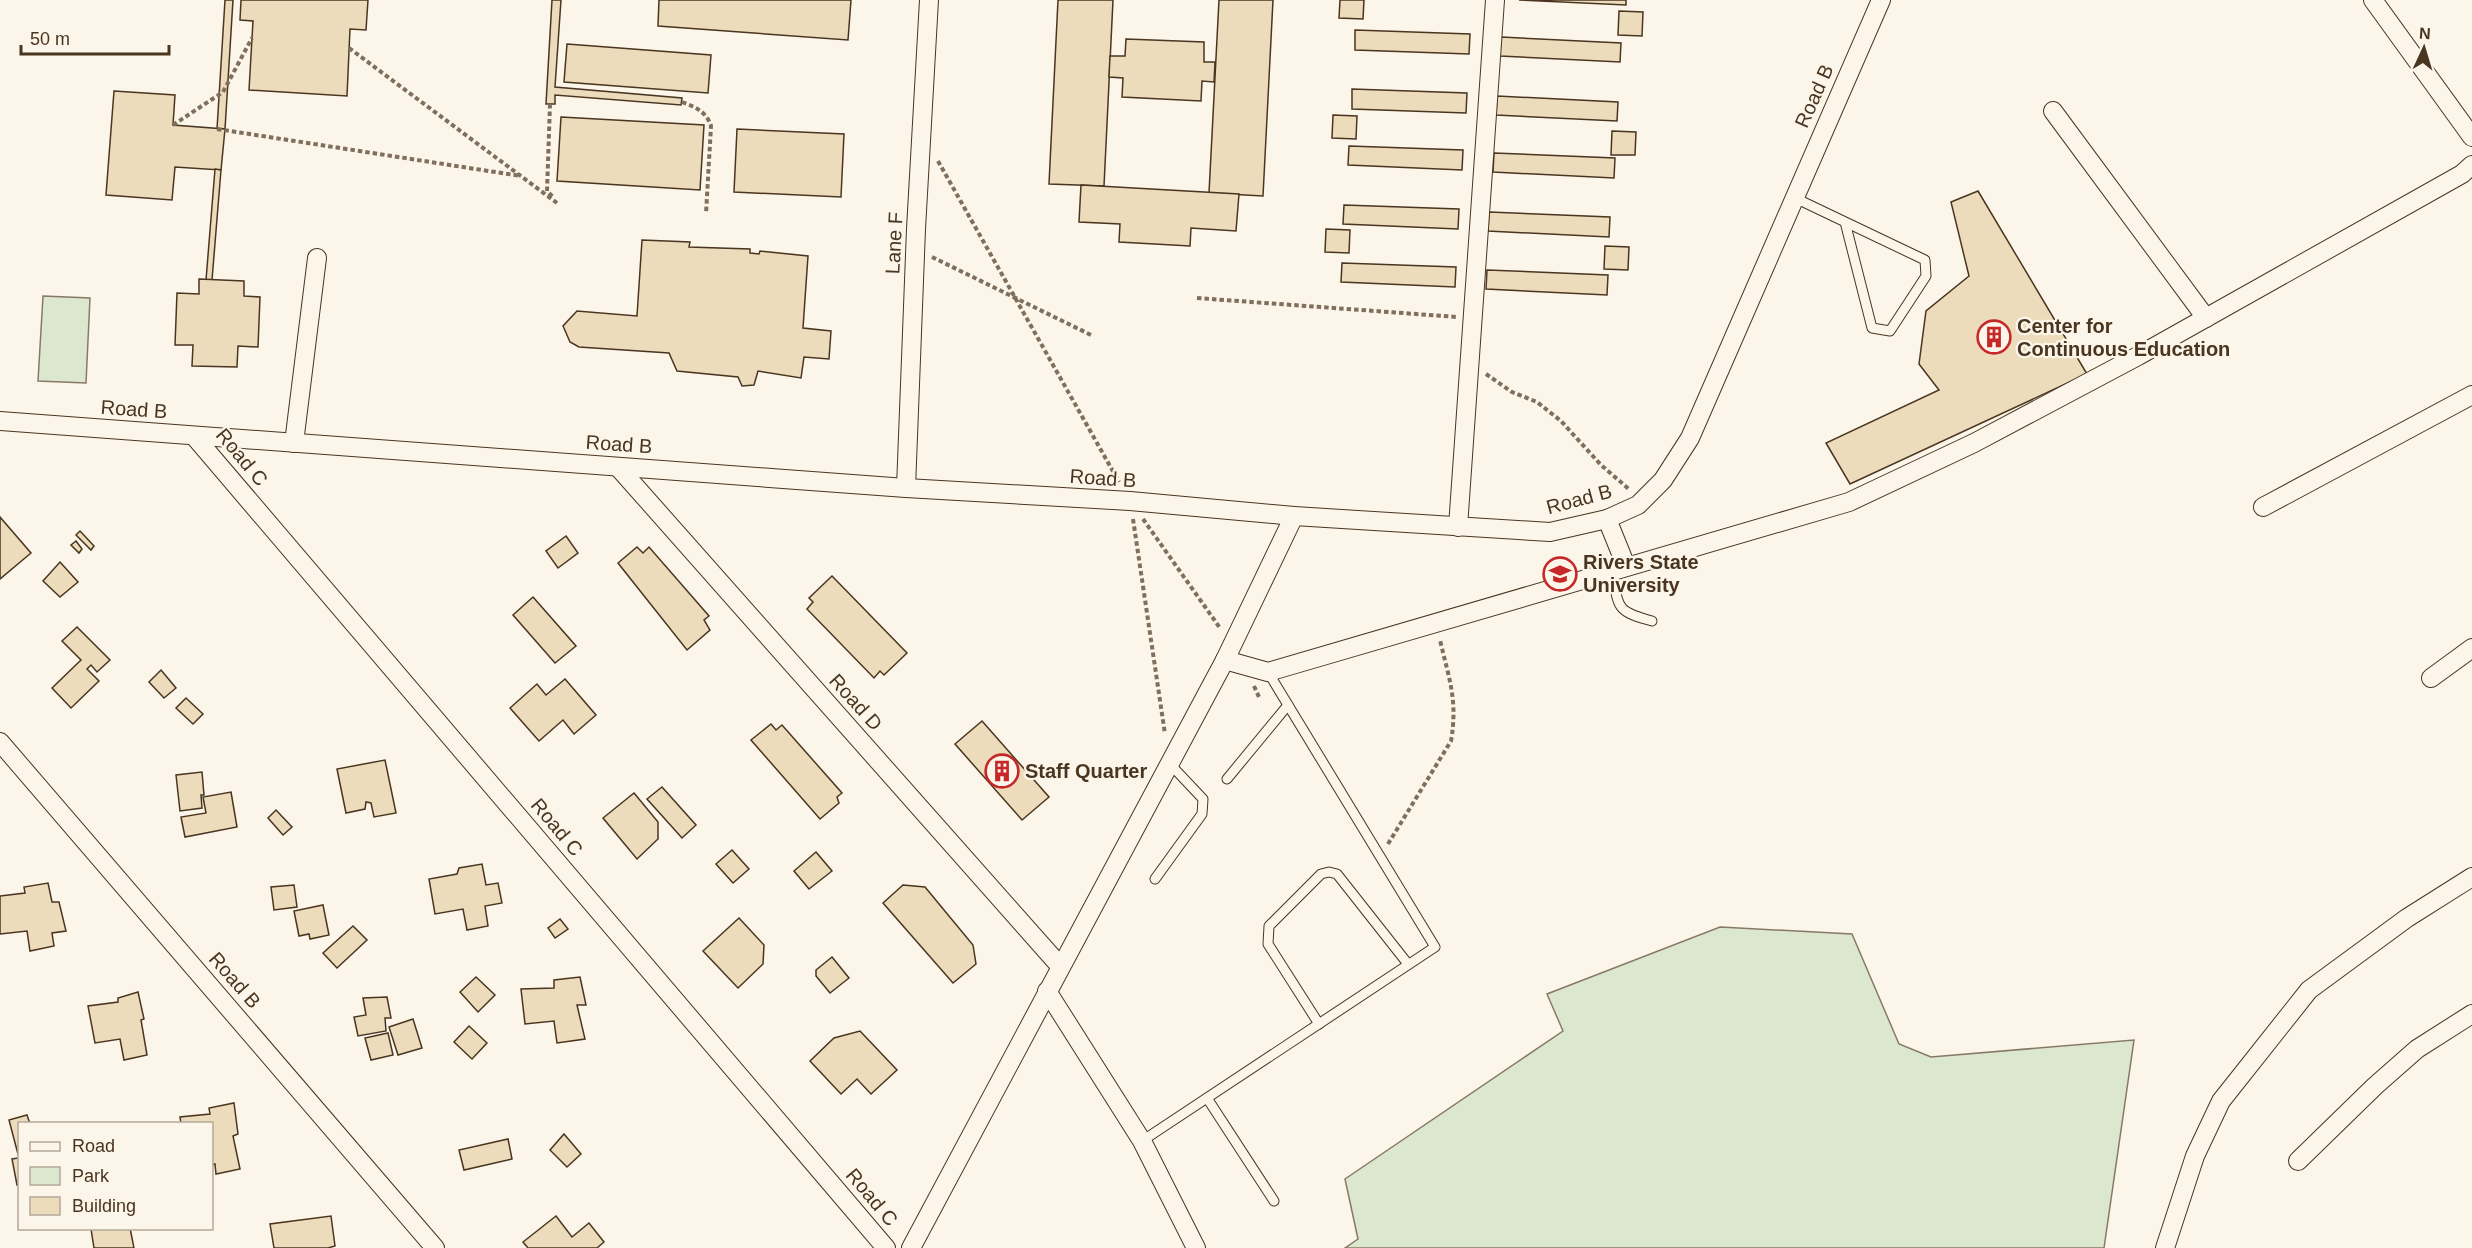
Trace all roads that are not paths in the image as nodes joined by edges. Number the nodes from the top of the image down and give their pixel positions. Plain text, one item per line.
1 (929, 0) edge
2 (1495, 0) edge
3 (1881, 0) edge
4 (2373, 0) edge
5 (2053, 111) dead end
6 (2472, 137) edge
7 (2472, 165) edge
8 (1795, 198) junction
9 (1845, 222) junction
10 (316, 258) dead end
11 (2206, 318) junction
12 (2472, 394) edge
13 (0, 421) edge
14 (194, 436) junction
15 (294, 443) junction
16 (618, 467) junction
17 (906, 488) junction
18 (2263, 507) dead end
19 (1294, 516) junction
20 (1606, 519) junction
21 (1458, 527) junction
22 (1619, 568) junction
23 (1652, 621) dead end
24 (2472, 648) edge
25 (1228, 652) junction
26 (1268, 672) junction
27 (2431, 678) dead end
28 (1288, 705) junction
29 (0, 742) edge
30 (1169, 763) junction
31 (1227, 779) dead end
32 (2472, 877) edge
33 (1155, 879) dead end
34 (1408, 964) junction
35 (1060, 966) junction
36 (1047, 991) junction
37 (2472, 1014) edge
38 (1319, 1024) junction
39 (1207, 1098) junction
40 (1142, 1141) junction
41 (2298, 1161) dead end
42 (1274, 1200) dead end
43 (435, 1248) edge
44 (886, 1248) edge
45 (911, 1248) edge
46 (1196, 1248) edge
47 (2165, 1248) edge

1 - 17 street, Lane F
2 - 21 street
3 - 8 street, Road B
4 - 6 street
5 - 11 street
7 - 11 street
8 - 9 lane
8 - 20 street, Road B
9 - 9 lane
10 - 15 street
11 - 22 street
12 - 18 street
13 - 14 street, Road B
14 - 15 street, Road B
14 - 44 street, Road C
15 - 16 street, Road B
16 - 17 street, Road B
16 - 35 street, Road D
17 - 19 street, Road B
19 - 21 street, Road B
19 - 25 street
20 - 21 street, Road B
20 - 22 street
22 - 23 lane
22 - 26 street
24 - 27 street
25 - 26 street
25 - 30 street
26 - 28 lane
28 - 31 lane
28 - 34 lane
29 - 43 street, Road B
30 - 33 lane
30 - 35 street
32 - 47 street
34 - 38 lane
34 - 38 lane
35 - 36 street
36 - 40 street
36 - 45 street
37 - 41 street
38 - 39 lane
39 - 40 lane
39 - 42 lane
40 - 46 street

